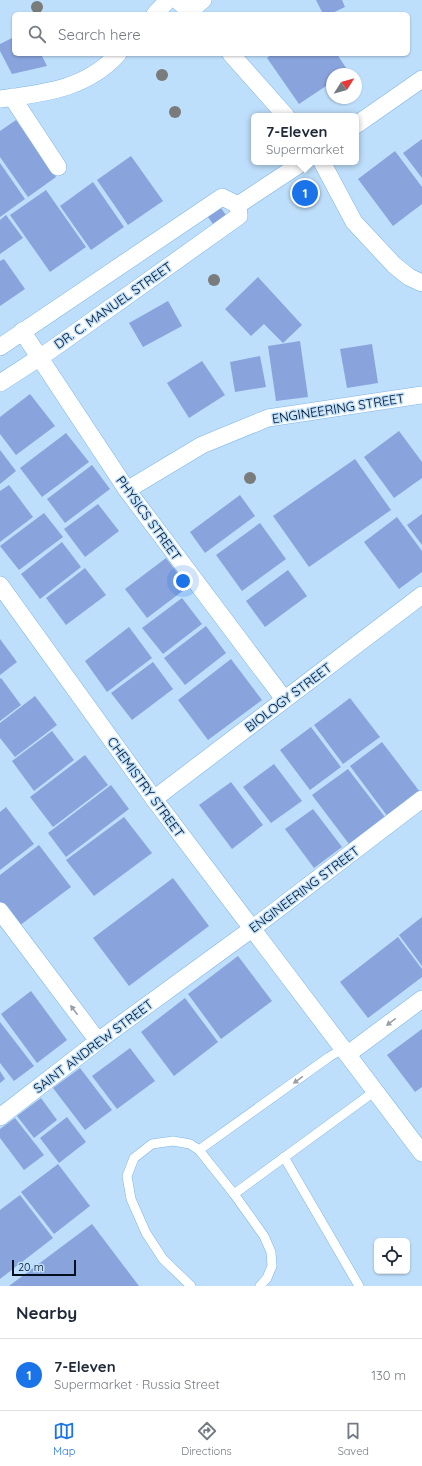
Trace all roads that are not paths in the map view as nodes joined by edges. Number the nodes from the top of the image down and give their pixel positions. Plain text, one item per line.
1 (168, 0) edge
2 (177, 0) edge
3 (203, 0) edge
4 (157, 12) edge
5 (192, 12) edge
6 (116, 56) edge
7 (233, 56) edge
8 (422, 79) edge
9 (6, 98) edge
10 (283, 113) edge
11 (359, 123) edge
12 (298, 165) edge
13 (324, 165) edge
14 (58, 167) dead end
15 (238, 205) junction
16 (422, 283) edge
17 (22, 331) junction
18 (0, 347) edge
19 (39, 357) junction
20 (0, 383) edge
21 (422, 395) edge
22 (127, 490) junction
23 (0, 584) edge
24 (422, 595) edge
25 (284, 699) junction
26 (154, 799) junction
27 (422, 799) edge
28 (0, 911) edge
29 (252, 928) junction
30 (186, 977) joint
31 (422, 999) edge
32 (98, 1041) junction
33 (340, 1053) junction
34 (376, 1091) junction
35 (0, 1117) edge
36 (199, 1150) junction
37 (422, 1153) edge
38 (284, 1157) junction
39 (234, 1194) junction
40 (191, 1286) edge
41 (260, 1286) edge
42 (359, 1286) edge

1 - 4 street
2 - 5 street
3 - 5 street
6 - 9 street
7 - 10 street
8 - 11 street
9 - 14 street
12 - 15 street
13 - 16 street
15 - 17 street
15 - 19 street, DR. C. MANUEL STREET
17 - 18 street
17 - 19 street, PHYSICS STREET
19 - 20 street, DR. C. MANUEL STREET
19 - 22 street, PHYSICS STREET
21 - 22 street, ENGINEERING STREET
22 - 25 street, PHYSICS STREET
23 - 26 street, CHEMISTRY STREET
24 - 25 street, BIOLOGY STREET
25 - 26 street, BIOLOGY STREET
26 - 29 street, CHEMISTRY STREET
27 - 29 street, ENGINEERING STREET
32 -> 28 street
29 - 30 street, ENGINEERING STREET
29 - 33 street, CHEMISTRY STREET
30 - 32 street, SAINT ANDREW STREET
31 -> 33 street
32 - 35 street, SAINT ANDREW STREET
33 - 34 street, CHEMISTRY STREET
33 -> 36 lane
34 - 37 street, CHEMISTRY STREET
34 - 38 lane
36 - 39 lane
36 - 40 lane
38 - 39 lane
38 - 42 lane
39 - 41 lane

